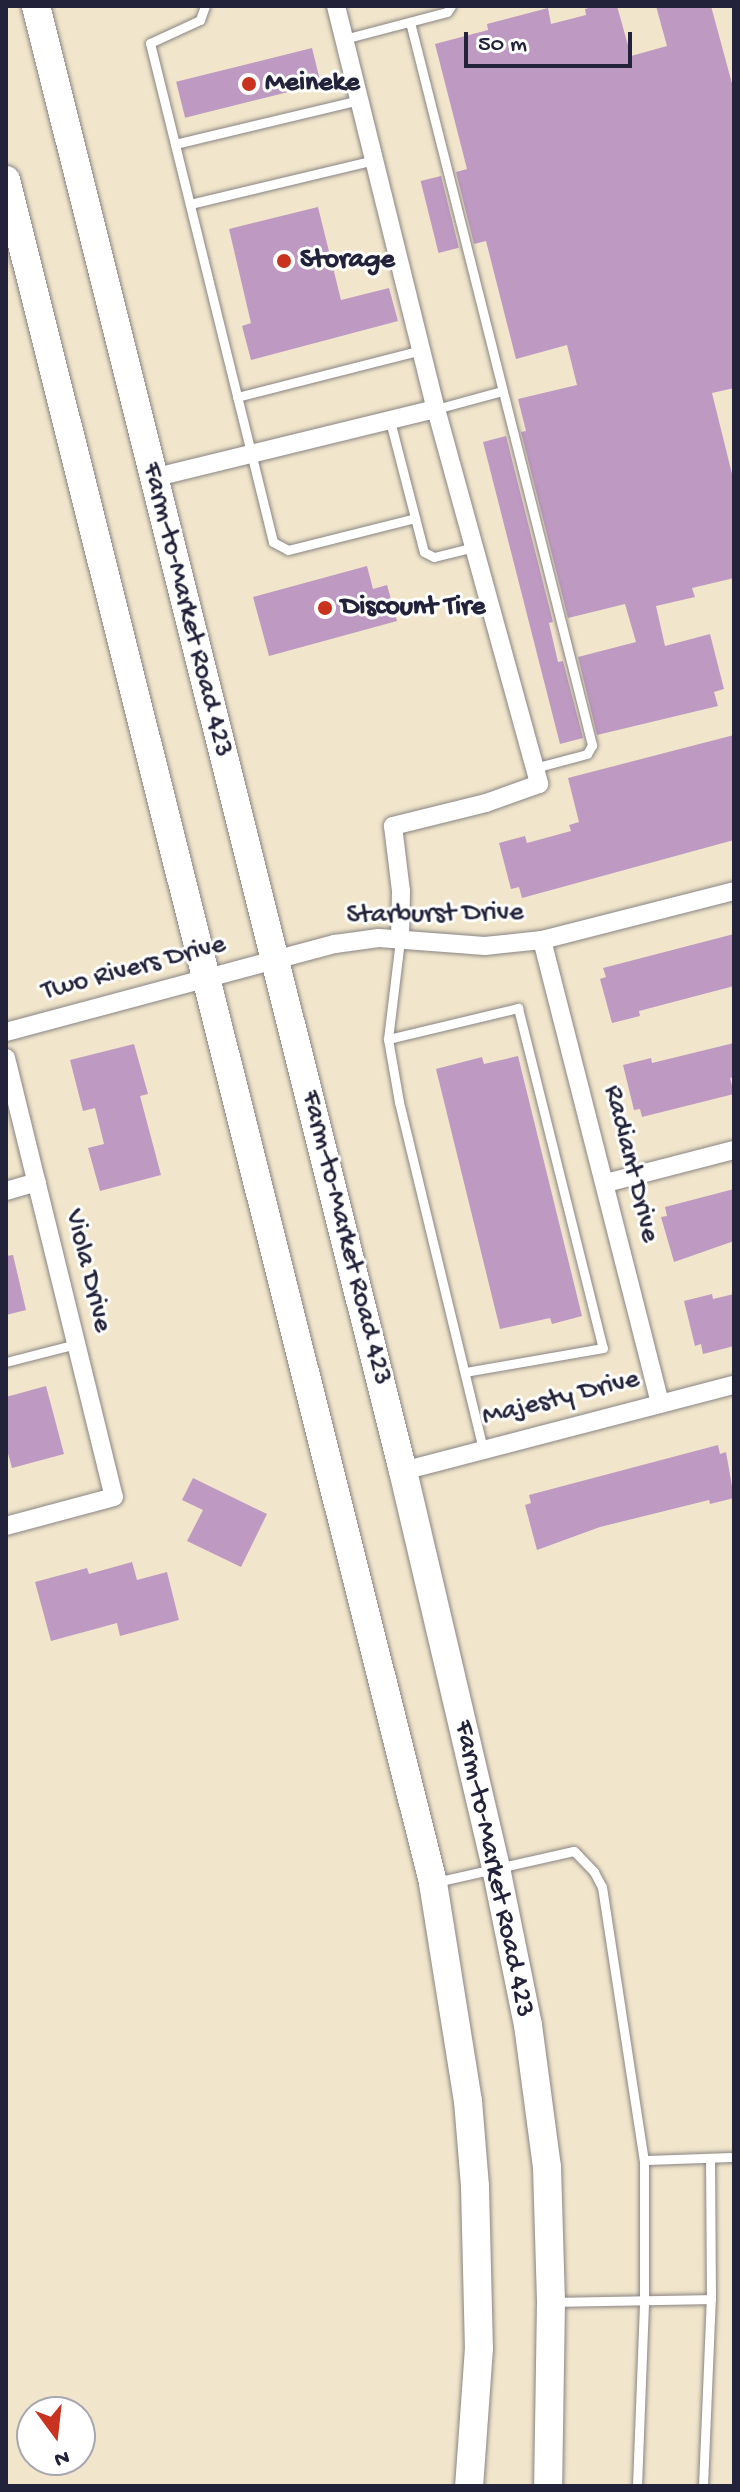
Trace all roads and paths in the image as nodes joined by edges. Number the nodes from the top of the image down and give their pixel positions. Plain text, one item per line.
1 (36, 6) edge
2 (205, 6) edge
3 (336, 6) edge
4 (451, 6) edge
5 (410, 22) junction
6 (344, 39) junction
7 (359, 100) junction
8 (175, 144) junction
9 (374, 160) junction
10 (6, 180) edge
11 (190, 204) junction
12 (422, 350) junction
13 (502, 391) junction
14 (237, 397) junction
15 (436, 409) junction
16 (390, 420) junction
17 (251, 454) junction
18 (152, 478) junction
19 (415, 518) junction
20 (474, 547) junction
21 (534, 768) junction
22 (734, 891) edge
23 (400, 940) junction
24 (542, 940) junction
25 (276, 960) junction
26 (206, 979) junction
27 (6, 1032) edge
28 (388, 1039) junction
29 (6, 1058) edge
30 (734, 1150) edge
31 (37, 1182) junction
32 (606, 1183) junction
33 (6, 1191) edge
34 (76, 1344) junction
35 (6, 1362) edge
36 (466, 1372) junction
37 (734, 1385) edge
38 (660, 1403) junction
39 (483, 1448) junction
40 (403, 1471) junction
41 (6, 1526) edge
42 (496, 1868) junction
43 (433, 1883) junction
44 (734, 2157) edge
45 (710, 2158) junction
46 (644, 2160) junction
47 (711, 2299) junction
48 (551, 2302) junction
49 (644, 2302) junction
50 (469, 2486) edge
51 (548, 2486) edge
52 (637, 2486) edge
53 (703, 2486) edge

1 - 18 main road, Farm-to-Market Road 423
2 - 8 lane
3 - 6 street
4 - 5 lane
5 - 6 lane
5 - 13 lane
6 - 7 street
7 - 8 lane
7 - 9 street
8 - 11 lane
9 - 11 lane
9 - 12 street
10 - 26 main road
11 - 14 lane
12 - 14 lane
12 - 15 street
13 - 15 lane
13 - 21 lane
14 - 17 lane
15 - 16 street
15 - 20 street
16 - 17 street
16 - 19 lane
17 - 18 street
17 - 19 lane
18 - 25 main road, Farm-to-Market Road 423
19 - 20 lane
20 - 21 street
21 - 23 street
22 - 24 street, Starburst Drive
23 - 24 street, Starburst Drive
23 - 25 street, Starburst Drive
23 - 28 lane
24 - 32 street, Radiant Drive
25 - 26 street, Two Rivers Drive
25 - 40 main road, Farm-to-Market Road 423
26 - 27 street, Two Rivers Drive
26 - 43 main road
28 - 36 lane
28 - 36 lane
29 - 31 street, Viola Drive
30 - 32 street
31 - 33 street
31 - 34 street, Viola Drive
32 - 38 street, Radiant Drive
34 - 35 lane
34 - 41 street, Viola Drive
36 - 39 lane
37 - 38 street, Majesty Drive
38 - 39 street, Majesty Drive
39 - 40 street, Majesty Drive
40 - 42 main road, Farm-to-Market Road 423
42 - 43 lane
42 - 46 lane
42 - 48 main road, Farm-to-Market Road 423
43 - 50 main road
44 - 45 lane
45 - 46 lane
45 - 47 lane
46 - 49 lane
47 - 49 lane
47 - 53 lane
48 - 49 lane
48 - 51 main road, Farm-to-Market Road 423
49 - 52 lane

